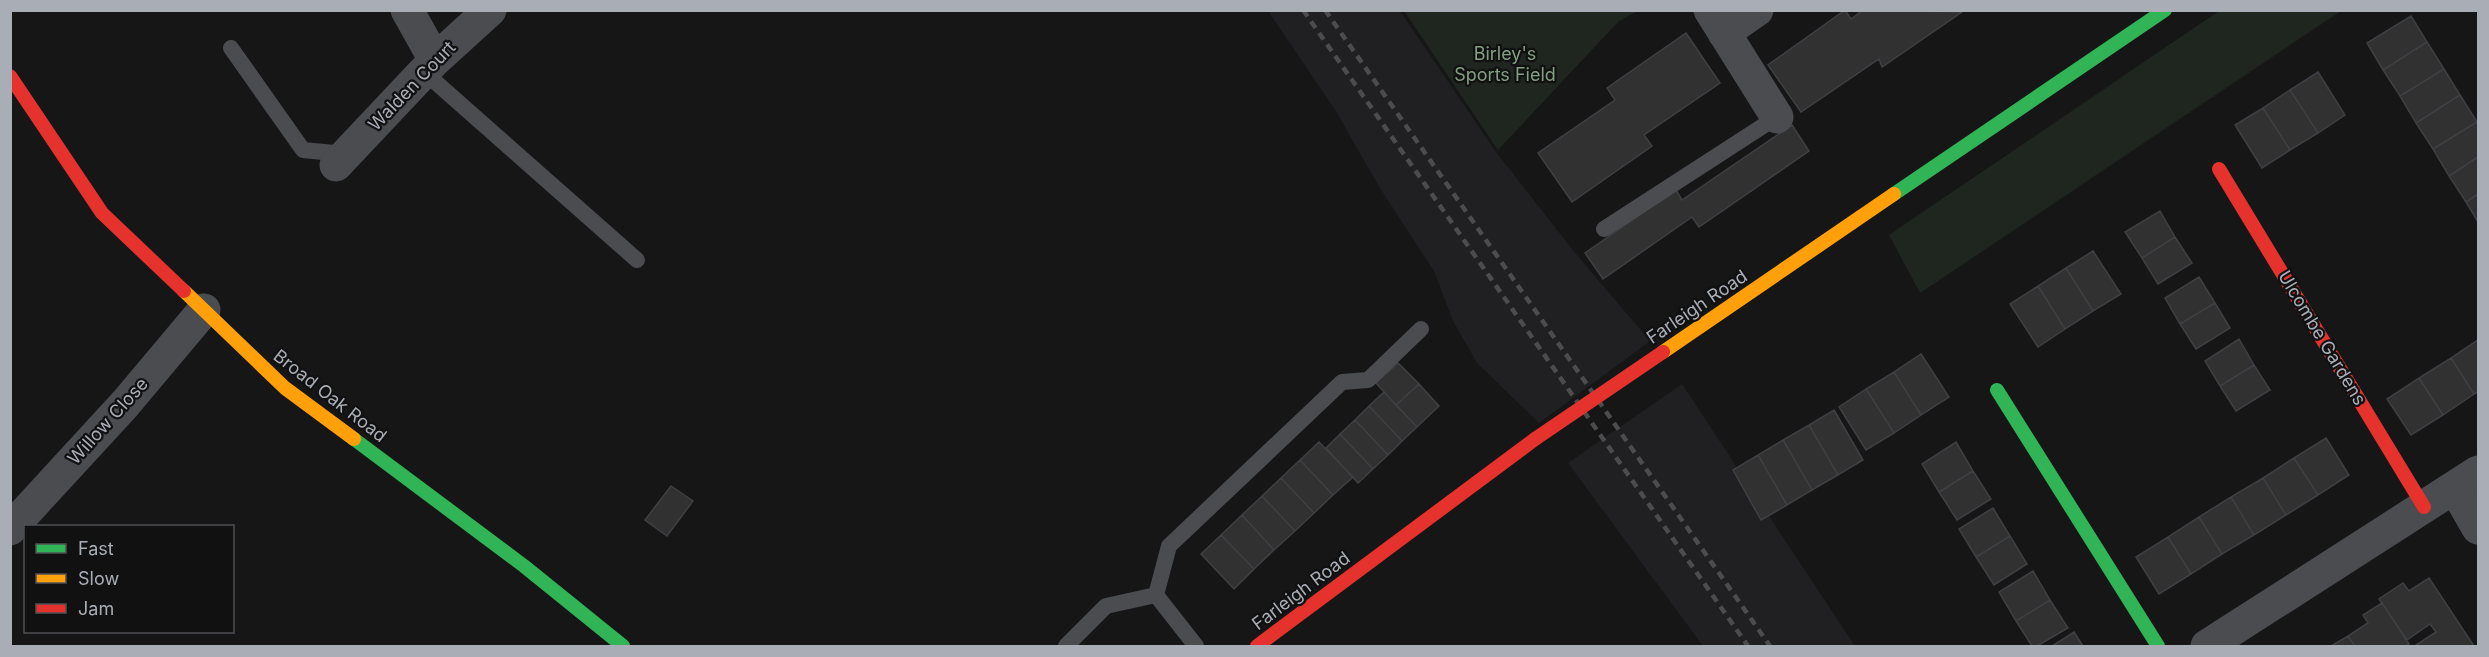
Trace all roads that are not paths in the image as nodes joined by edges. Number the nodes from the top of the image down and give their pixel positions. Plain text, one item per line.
1 (407, 10) edge
2 (490, 10) edge
3 (1757, 10) edge
4 (2153, 14) edge
5 (1717, 22) edge
6 (231, 48) dead end
7 (429, 65) junction
8 (10, 76) edge
9 (1777, 117) joint
10 (341, 160) joint
11 (2219, 170) dead end
12 (1604, 229) dead end
13 (637, 260) dead end
14 (204, 310) junction
15 (1421, 329) dead end
16 (1997, 390) dead end
17 (2467, 480) edge
18 (2424, 507) junction
19 (2478, 528) edge
20 (10, 530) edge
21 (1155, 595) junction
22 (2211, 645) edge
23 (623, 646) edge
24 (1066, 646) edge
25 (1196, 646) edge
26 (1257, 646) edge
27 (2158, 646) edge

1 - 7 street
2 - 7 street, Walden Court
3 - 5 street
4 - 26 street, Farleigh Road, bridge
5 - 9 street
6 - 10 lane
7 - 10 street, Walden Court
7 - 13 lane
8 - 14 street, Broad Oak Road
9 - 12 lane
11 - 18 street, Ulcombe Gardens
14 - 20 street, Willow Close
14 - 23 street, Broad Oak Road
15 - 21 lane
16 - 27 street
17 - 18 street
17 - 19 street
18 - 22 street
21 - 24 lane
21 - 25 lane

